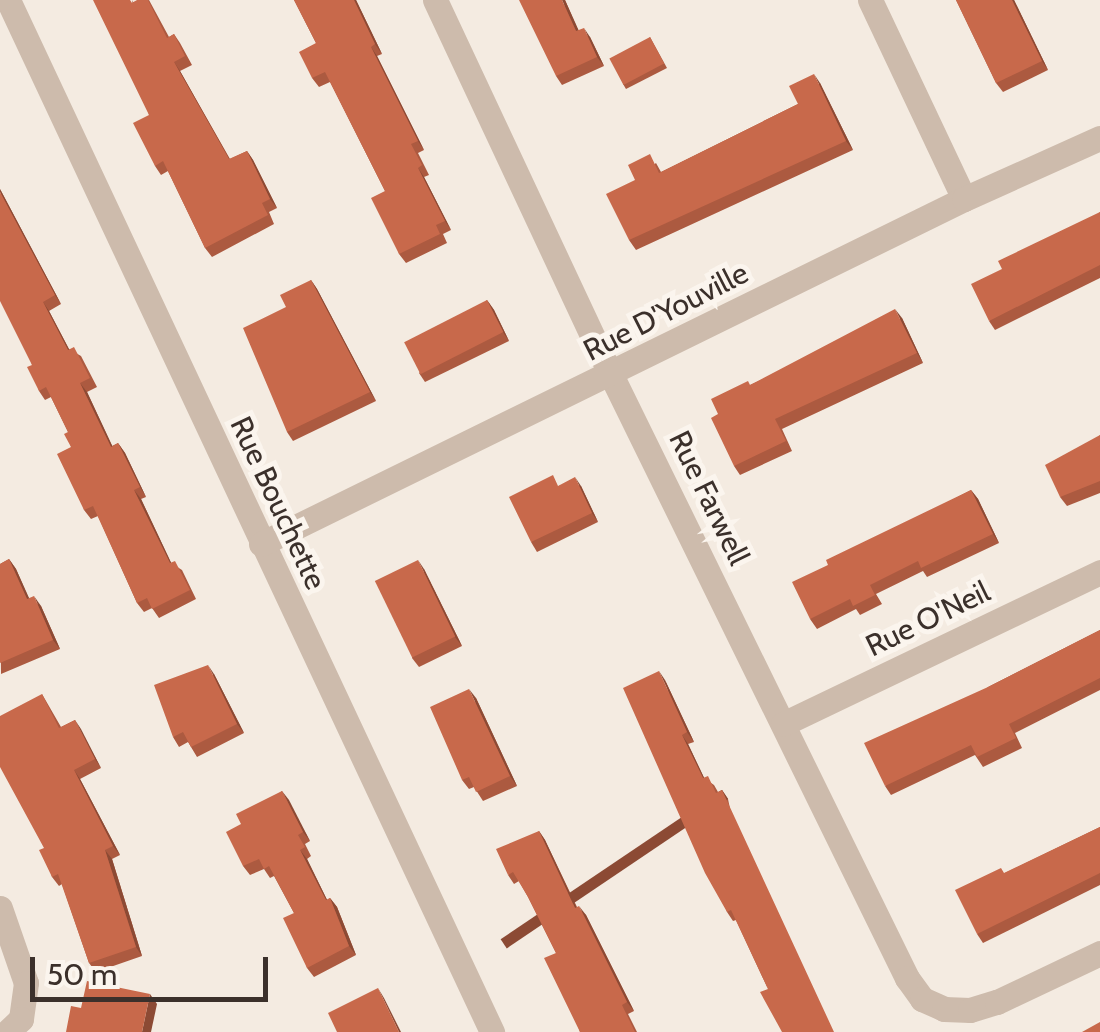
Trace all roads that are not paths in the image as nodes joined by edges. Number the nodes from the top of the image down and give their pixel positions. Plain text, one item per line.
1 (8, 0) edge
2 (434, 0) edge
3 (870, 0) edge
4 (1100, 138) edge
5 (964, 199) junction
6 (612, 376) junction
7 (262, 544) junction
8 (1100, 572) edge
9 (783, 724) junction
10 (0, 908) edge
11 (1100, 953) edge
12 (7, 1032) edge
13 (492, 1032) edge

1 - 7 street, Rue Bouchette
2 - 6 street, Rue Farwell
3 - 5 street
4 - 5 street, Rue D'Youville
5 - 6 street, Rue D'Youville
6 - 7 street, Rue D'Youville
6 - 9 street, Rue Farwell
7 - 13 street, Rue Bouchette
8 - 9 street, Rue O'Neil
9 - 11 street, Rue Farwell
10 - 12 street

